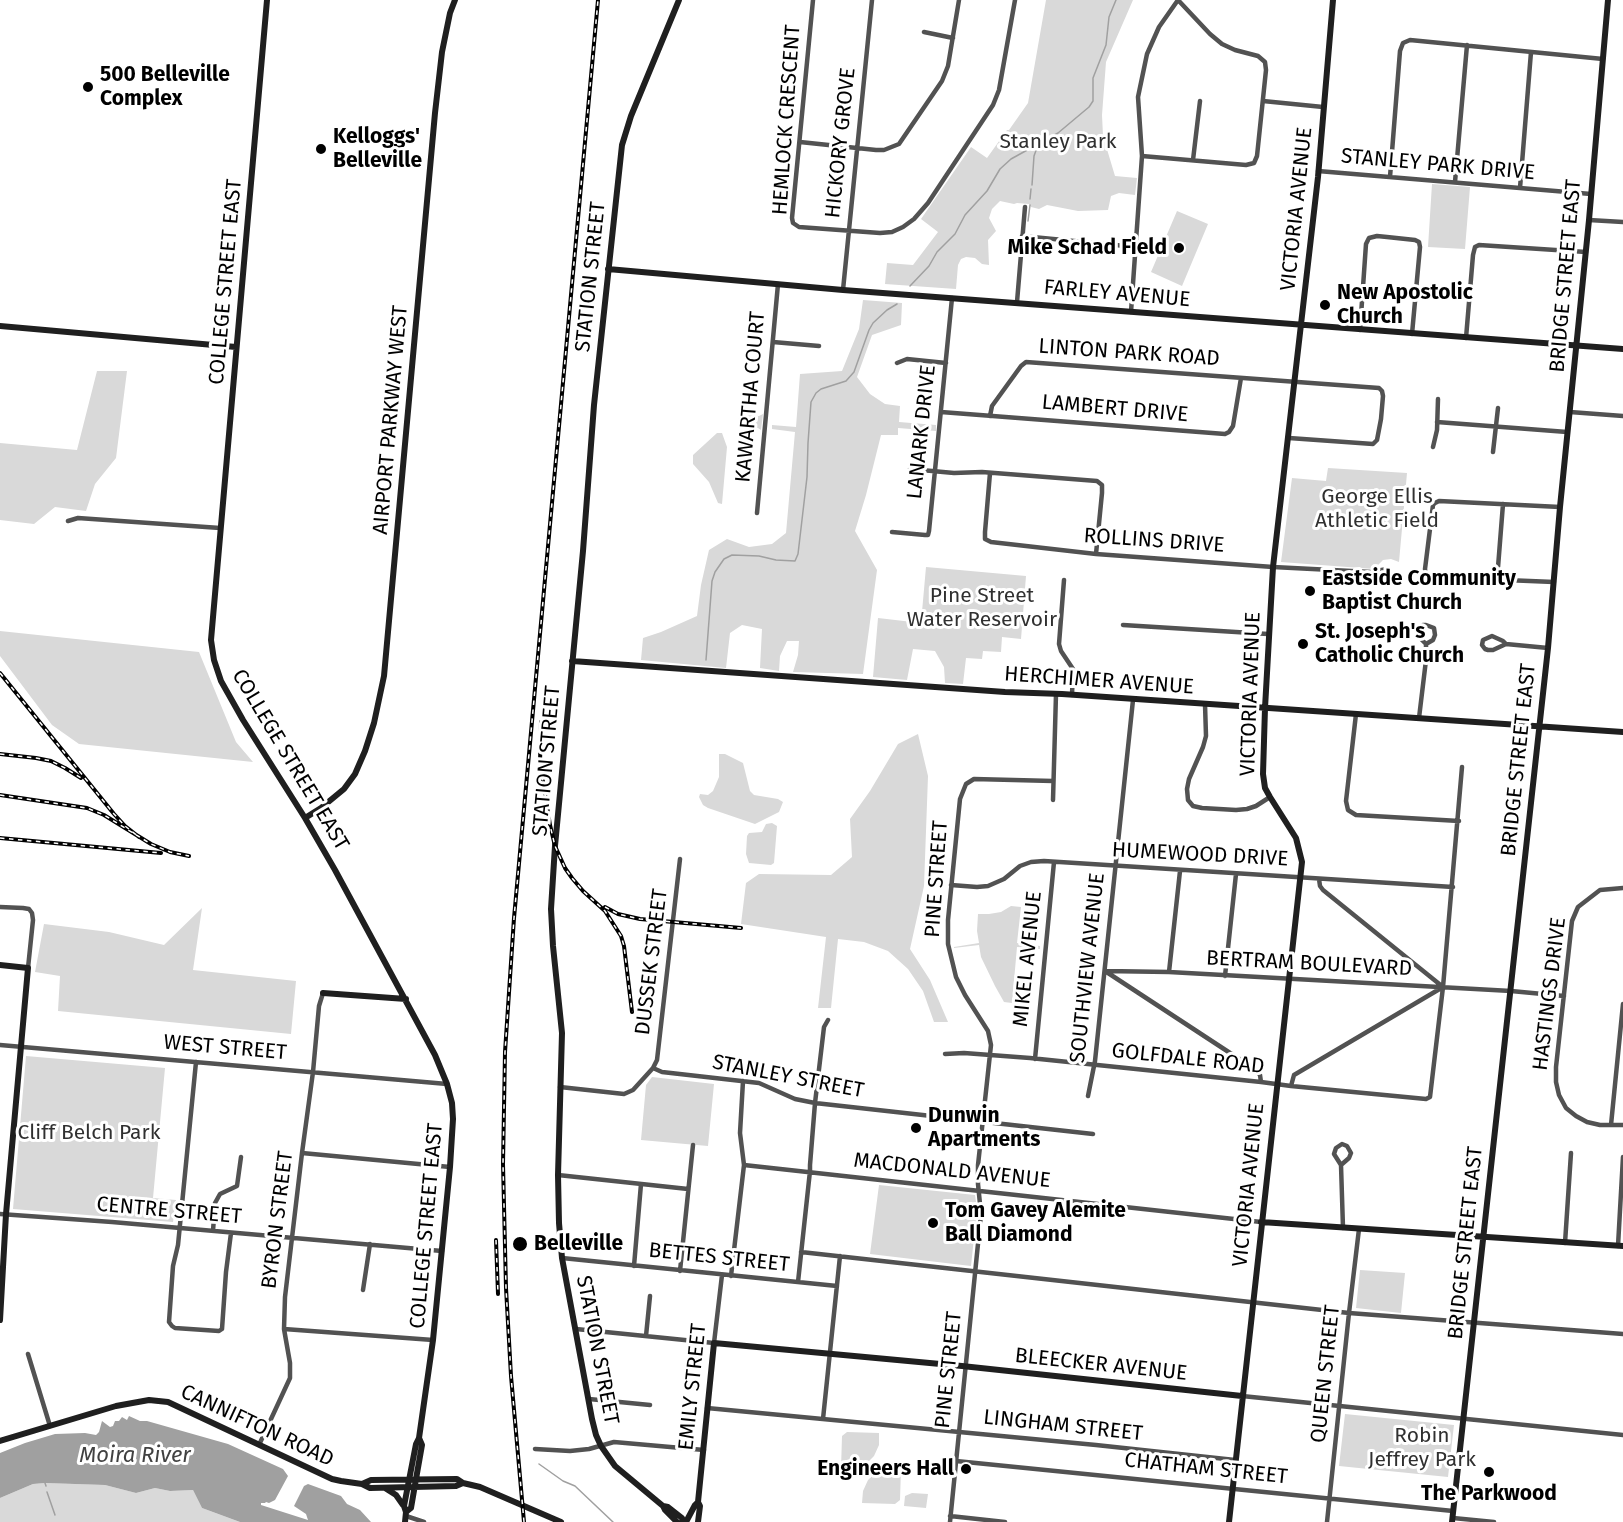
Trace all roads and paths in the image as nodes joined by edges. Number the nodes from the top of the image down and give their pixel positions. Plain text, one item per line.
1 (267, 0) edge
2 (455, 0) edge
3 (679, 0) edge
4 (813, 0) edge
5 (872, 0) edge
6 (959, 0) edge
7 (1015, 0) edge
8 (1178, 0) edge
9 (1332, 0) edge
10 (1608, 0) edge
11 (924, 32) dead end
12 (953, 38) junction
13 (1467, 45) junction
14 (1531, 52) junction
15 (1603, 59) junction
16 (1200, 101) dead end
17 (1263, 101) junction
18 (1323, 106) junction
19 (800, 142) junction
20 (857, 147) junction
21 (1142, 156) junction
22 (1193, 160) junction
23 (1318, 171) junction
24 (1390, 177) junction
25 (1455, 182) junction
26 (1520, 188) junction
27 (1591, 194) junction
28 (1025, 207) dead end
29 (1589, 220) junction
30 (1623, 222) edge
31 (848, 231) junction
32 (1022, 236) junction
33 (1136, 247) junction
34 (1586, 252) junction
35 (608, 269) junction
36 (778, 284) junction
37 (843, 290) junction
38 (952, 297) junction
39 (1017, 302) junction
40 (1131, 312) junction
41 (1301, 325) junction
42 (0, 326) edge
43 (1360, 330) junction
44 (1412, 334) junction
45 (1466, 338) junction
46 (773, 342) junction
47 (819, 346) dead end
48 (236, 347) junction
49 (1576, 347) junction
50 (1623, 349) edge
51 (897, 363) dead end
52 (946, 363) junction
53 (1241, 378) junction
54 (1295, 382) junction
55 (1438, 399) dead end
56 (1498, 408) dead end
57 (941, 412) junction
58 (1569, 412) junction
59 (990, 416) junction
60 (1623, 416) edge
61 (1437, 422) junction
62 (1495, 428) junction
63 (1567, 432) junction
64 (1289, 438) junction
65 (1433, 447) dead end
66 (1494, 452) dead end
67 (910, 469) dead end
68 (935, 471) junction
69 (990, 473) junction
70 (1503, 504) junction
71 (1560, 507) junction
72 (757, 513) dead end
73 (68, 521) dead end
74 (220, 528) junction
75 (892, 532) dead end
76 (1096, 554) junction
77 (1273, 567) junction
78 (1387, 569) dead end
79 (1064, 580) dead end
80 (1497, 580) junction
81 (1554, 582) junction
82 (1123, 625) dead end
83 (1268, 634) junction
84 (1426, 644) dead end
85 (1506, 644) junction
86 (1548, 648) junction
87 (572, 661) junction
88 (1056, 694) junction
89 (1072, 695) junction
90 (1133, 700) junction
91 (1204, 704) junction
92 (1265, 708) junction
93 (1356, 714) junction
94 (1419, 718) junction
95 (1538, 726) junction
96 (1623, 732) edge
97 (1462, 767) dead end
98 (1053, 781) junction
99 (1270, 797) junction
100 (1053, 800) dead end
101 (305, 818) junction
102 (1459, 821) junction
103 (680, 859) dead end
104 (1054, 862) junction
105 (1116, 867) junction
106 (1180, 871) junction
107 (1236, 874) junction
108 (1300, 878) junction
109 (1319, 879) junction
110 (951, 885) junction
111 (1453, 887) junction
112 (1623, 888) edge
113 (0, 907) edge
114 (0, 965) edge
115 (28, 968) junction
116 (1105, 971) junction
117 (1169, 972) junction
118 (1225, 976) junction
119 (1288, 980) junction
120 (1443, 987) junction
121 (1511, 991) junction
122 (324, 993) joint
123 (1564, 996) junction
124 (406, 999) junction
125 (1623, 1004) edge
126 (828, 1020) dead end
127 (0, 1045) edge
128 (21, 1046) junction
129 (945, 1054) dead end
130 (990, 1055) junction
131 (1035, 1059) junction
132 (196, 1062) junction
133 (1095, 1065) junction
134 (653, 1068) junction
135 (313, 1072) junction
136 (743, 1081) junction
137 (1261, 1082) junction
138 (447, 1084) junction
139 (1276, 1085) junction
140 (1290, 1086) junction
141 (560, 1087) junction
142 (1088, 1096) dead end
143 (815, 1103) junction
144 (983, 1122) junction
145 (1611, 1125) junction
146 (1623, 1125) edge
147 (1093, 1134) dead end
148 (693, 1145) dead end
149 (302, 1153) junction
150 (1571, 1153) dead end
151 (241, 1157) dead end
152 (1623, 1157) edge
153 (744, 1165) junction
154 (1341, 1165) junction
155 (450, 1167) junction
156 (810, 1171) junction
157 (558, 1175) junction
158 (641, 1184) junction
159 (688, 1189) junction
160 (979, 1190) junction
161 (3, 1214) edge
162 (1262, 1222) junction
163 (179, 1228) junction
164 (1343, 1228) junction
165 (1359, 1230) junction
166 (213, 1231) junction
167 (231, 1233) junction
168 (292, 1238) junction
169 (1483, 1238) junction
170 (1565, 1243) junction
171 (370, 1244) junction
172 (1620, 1246) edge
173 (442, 1251) junction
174 (801, 1252) junction
175 (840, 1256) junction
176 (562, 1258) junction
177 (634, 1266) junction
178 (680, 1271) junction
179 (976, 1272) junction
180 (722, 1275) junction
181 (731, 1276) junction
182 (798, 1282) junction
183 (837, 1287) junction
184 (363, 1290) dead end
185 (650, 1296) dead end
186 (1252, 1302) junction
187 (1349, 1313) junction
188 (0, 1320) edge
189 (1474, 1324) junction
190 (284, 1329) junction
191 (576, 1329) junction
192 (1623, 1334) edge
193 (646, 1336) junction
194 (433, 1340) junction
195 (714, 1343) junction
196 (830, 1353) junction
197 (28, 1354) dead end
198 (966, 1367) junction
199 (1242, 1396) junction
200 (589, 1399) junction
201 (650, 1405) dead end
202 (1340, 1406) junction
203 (707, 1408) junction
204 (823, 1419) junction
205 (1463, 1419) junction
206 (50, 1426) junction
207 (959, 1432) junction
208 (1623, 1435) edge
209 (0, 1441) edge
210 (260, 1445) junction
211 (601, 1446) junction
212 (535, 1449) dead end
213 (704, 1450) junction
214 (1235, 1460) junction
215 (956, 1461) junction
216 (412, 1483) junction
217 (362, 1484) junction
218 (384, 1488) junction
219 (1232, 1489) junction
220 (1329, 1498) junction
221 (698, 1502) junction
222 (663, 1506) junction
223 (699, 1511) junction
224 (405, 1514) edge
225 (1453, 1517) edge
226 (950, 1519) edge
227 (424, 1522) edge
228 (561, 1522) edge
229 (677, 1522) edge
230 (684, 1522) edge
231 (694, 1522) edge
232 (698, 1522) edge
233 (1005, 1522) edge
234 (1229, 1522) edge
235 (1327, 1522) edge
236 (1494, 1522) edge

1 - 48 street, COLLEGE STREET EAST
2 - 101 street, AIRPORT PARKWAY WEST
3 - 35 street, STATION STREET
4 - 19 street, HEMLOCK CRESCENT
5 - 20 street, HICKORY GROVE
6 - 12 street
7 - 31 street
8 - 17 street
8 - 21 street
9 - 18 street, VICTORIA AVENUE
10 - 15 street, BRIDGE STREET EAST
11 - 12 street
12 - 20 street
13 - 14 street
13 - 24 street
13 - 25 street
14 - 15 street
14 - 26 street
15 - 27 street, BRIDGE STREET EAST
16 - 22 street
17 - 18 street
17 - 22 street
18 - 23 street, VICTORIA AVENUE
19 - 20 street
19 - 31 street, HEMLOCK CRESCENT
20 - 31 street, HICKORY GROVE
21 - 22 street
21 - 33 street
23 - 24 street, STANLEY PARK DRIVE
23 - 41 street, VICTORIA AVENUE
24 - 25 street, STANLEY PARK DRIVE
25 - 26 street, STANLEY PARK DRIVE
26 - 27 street, STANLEY PARK DRIVE
27 - 29 street, BRIDGE STREET EAST
28 - 32 street
29 - 30 street
29 - 34 street, BRIDGE STREET EAST
31 - 37 street, HICKORY GROVE
32 - 33 street
32 - 39 street
33 - 40 street
34 - 45 street
34 - 49 street, BRIDGE STREET EAST
35 - 36 street, FARLEY AVENUE
35 - 87 street, STATION STREET
36 - 37 street, FARLEY AVENUE
36 - 46 street, KAWARTHA COURT
37 - 38 street, FARLEY AVENUE
38 - 39 street, FARLEY AVENUE
38 - 52 street, LANARK DRIVE
39 - 40 street, FARLEY AVENUE
40 - 41 street, FARLEY AVENUE
41 - 43 street, FARLEY AVENUE
41 - 54 street, VICTORIA AVENUE
42 - 48 street
43 - 44 street, FARLEY AVENUE
43 - 44 street
44 - 45 street, FARLEY AVENUE
45 - 49 street, FARLEY AVENUE
46 - 47 street
46 - 72 street, KAWARTHA COURT
48 - 74 street, COLLEGE STREET EAST
49 - 50 street, FARLEY AVENUE
49 - 58 street, BRIDGE STREET EAST
51 - 52 street
52 - 57 street, LANARK DRIVE
53 - 54 street, LINTON PARK ROAD
53 - 59 street, LINTON PARK ROAD
53 - 59 street, LAMBERT DRIVE
54 - 64 street, VICTORIA AVENUE
54 - 64 street, LINTON PARK ROAD
55 - 61 street
56 - 62 street
57 - 59 street, LAMBERT DRIVE
57 - 68 street, LANARK DRIVE
58 - 60 street
58 - 63 street, BRIDGE STREET EAST
61 - 62 street
61 - 65 street
62 - 63 street
62 - 66 street
63 - 71 street, BRIDGE STREET EAST
64 - 77 street, VICTORIA AVENUE
67 - 68 street
68 - 69 street
68 - 75 street, LANARK DRIVE
69 - 76 street, ROLLINS DRIVE
69 - 76 street
70 - 71 street
70 - 80 street
70 - 80 street
71 - 81 street, BRIDGE STREET EAST
73 - 74 street
74 - 101 street, COLLEGE STREET EAST
76 - 77 street, ROLLINS DRIVE
77 - 78 street, ROLLINS DRIVE
77 - 83 street, VICTORIA AVENUE
79 - 89 street
80 - 81 street
81 - 86 street, BRIDGE STREET EAST
82 - 83 street
83 - 92 street, VICTORIA AVENUE
84 - 94 street
85 - 85 street
85 - 86 street
86 - 95 street, BRIDGE STREET EAST
87 - 88 street, HERCHIMER AVENUE
87 - 141 street, STATION STREET
88 - 89 street, HERCHIMER AVENUE
88 - 98 street
89 - 90 street, HERCHIMER AVENUE
90 - 91 street, HERCHIMER AVENUE
90 - 105 street, SOUTHVIEW AVENUE
91 - 92 street, HERCHIMER AVENUE
91 - 99 street
92 - 93 street, HERCHIMER AVENUE
92 - 99 street, VICTORIA AVENUE
93 - 94 street, HERCHIMER AVENUE
93 - 102 street
94 - 95 street, HERCHIMER AVENUE
95 - 96 street, HERCHIMER AVENUE
95 - 121 street, BRIDGE STREET EAST
97 - 102 street
98 - 100 street
98 - 110 street, PINE STREET
99 - 108 street, VICTORIA AVENUE
101 - 124 street, COLLEGE STREET EAST
102 - 111 street
103 - 134 street, DUSSEK STREET
104 - 105 street, HUMEWOOD DRIVE
104 - 110 street, HUMEWOOD DRIVE
104 - 131 street, MIKEL AVENUE
105 - 106 street, HUMEWOOD DRIVE
105 - 116 street, SOUTHVIEW AVENUE
106 - 107 street, HUMEWOOD DRIVE
106 - 117 street
107 - 108 street, HUMEWOOD DRIVE
107 - 118 street
108 - 109 street, HUMEWOOD DRIVE
108 - 119 street, VICTORIA AVENUE
109 - 111 street, HUMEWOOD DRIVE
109 - 120 street
110 - 130 street, PINE STREET
111 - 120 street
112 - 123 street, HASTINGS DRIVE
113 - 115 street
114 - 115 street
115 - 128 street
116 - 117 street, BERTRAM BOULEVARD
116 - 133 street, SOUTHVIEW AVENUE
116 - 137 street
117 - 118 street, BERTRAM BOULEVARD
118 - 119 street, BERTRAM BOULEVARD
119 - 120 street, BERTRAM BOULEVARD
119 - 139 street, VICTORIA AVENUE
120 - 121 street, BERTRAM BOULEVARD
120 - 140 street
120 - 140 street, GOLFDALE ROAD
121 - 123 street, BERTRAM BOULEVARD
121 - 169 street, BRIDGE STREET EAST
122 - 124 street
122 - 135 street, BYRON STREET
123 - 145 street, HASTINGS DRIVE
124 - 138 street, COLLEGE STREET EAST
125 - 145 street
126 - 143 street
127 - 128 street, WEST STREET
128 - 132 street, WEST STREET
128 - 161 street
129 - 130 street, GOLFDALE ROAD
130 - 131 street, GOLFDALE ROAD
130 - 144 street, PINE STREET
131 - 133 street, GOLFDALE ROAD
132 - 135 street, WEST STREET
132 - 163 street
133 - 137 street, GOLFDALE ROAD
133 - 142 street, SOUTHVIEW AVENUE
134 - 136 street, STANLEY STREET
134 - 141 street
135 - 138 street, WEST STREET
135 - 149 street, BYRON STREET
136 - 143 street, STANLEY STREET
136 - 153 street
137 - 139 street, GOLFDALE ROAD
138 - 155 street, COLLEGE STREET EAST
139 - 140 street, GOLFDALE ROAD
139 - 162 street, VICTORIA AVENUE
141 - 157 street, STATION STREET
143 - 144 street, STANLEY STREET
143 - 156 street
144 - 147 street, STANLEY STREET
144 - 160 street, PINE STREET
145 - 146 street, HASTINGS DRIVE
148 - 159 street
149 - 155 street
149 - 168 street, BYRON STREET
150 - 170 street
151 - 166 street
152 - 172 street
153 - 156 street, MACDONALD AVENUE
153 - 181 street
154 - 154 street
154 - 164 street
155 - 173 street, COLLEGE STREET EAST
156 - 160 street, MACDONALD AVENUE
156 - 174 street
157 - 158 street
157 - 176 street, STATION STREET
158 - 159 street
158 - 177 street
159 - 178 street
160 - 162 street, MACDONALD AVENUE
160 - 179 street, PINE STREET
161 - 163 street, CENTRE STREET
161 - 188 street
162 - 164 street, MACDONALD AVENUE
162 - 186 street, VICTORIA AVENUE
163 - 166 street, CENTRE STREET
163 - 167 street
164 - 165 street, MACDONALD AVENUE
165 - 169 street, MACDONALD AVENUE
165 - 187 street, QUEEN STREET
166 - 167 street, CENTRE STREET
167 - 168 street, CENTRE STREET
168 - 171 street, CENTRE STREET
168 - 190 street, BYRON STREET
169 - 170 street, MACDONALD AVENUE
169 - 189 street, BRIDGE STREET EAST
170 - 172 street, MACDONALD AVENUE
171 - 173 street, CENTRE STREET
171 - 184 street
173 - 194 street, COLLEGE STREET EAST
174 - 175 street
174 - 182 street
175 - 179 street
175 - 183 street
176 - 177 street, BETTES STREET
176 - 191 street, STATION STREET
177 - 178 street, BETTES STREET
178 - 180 street, BETTES STREET
179 - 186 street
179 - 198 street, PINE STREET
180 - 181 street, BETTES STREET
180 - 195 street, EMILY STREET
181 - 182 street, BETTES STREET
182 - 183 street, BETTES STREET
183 - 196 street
185 - 193 street
186 - 187 street
186 - 199 street, VICTORIA AVENUE
187 - 189 street
187 - 202 street, QUEEN STREET
189 - 192 street
189 - 205 street, BRIDGE STREET EAST
190 - 194 street
190 - 210 street, BYRON STREET
191 - 193 street, BLEECKER AVENUE
191 - 200 street, STATION STREET
193 - 195 street, BLEECKER AVENUE
194 - 216 street, COLLEGE STREET EAST
195 - 196 street, BLEECKER AVENUE
195 - 203 street, EMILY STREET
196 - 198 street, BLEECKER AVENUE
196 - 204 street
197 - 206 street
198 - 199 street, BLEECKER AVENUE
198 - 207 street, PINE STREET
199 - 202 street, BLEECKER AVENUE
199 - 214 street, VICTORIA AVENUE
200 - 201 street
200 - 211 street, STATION STREET
202 - 205 street, BLEECKER AVENUE
202 - 220 street, QUEEN STREET
203 - 204 street, LINGHAM STREET
203 - 213 street, EMILY STREET
204 - 207 street, LINGHAM STREET
205 - 208 street, BLEECKER AVENUE
205 - 225 street, BRIDGE STREET EAST
206 - 209 street, CANNIFTON ROAD
206 - 210 street, CANNIFTON ROAD
207 - 214 street, LINGHAM STREET
207 - 215 street, PINE STREET
210 - 217 street, CANNIFTON ROAD
211 - 212 street
211 - 213 street
211 - 222 street, STATION STREET
213 - 221 street, EMILY STREET
214 - 219 street, VICTORIA AVENUE
215 - 219 street, CHATHAM STREET
215 - 226 street, PINE STREET
216 - 217 street, CANNIFTON ROAD
216 - 218 street, CANNIFTON ROAD
216 - 224 street, COLLEGE STREET EAST
216 - 228 street
217 - 218 street, CANNIFTON ROAD
218 - 224 street
219 - 220 street, CHATHAM STREET
219 - 234 street, VICTORIA AVENUE
220 - 225 street, CHATHAM STREET
220 - 235 street, QUEEN STREET
221 - 223 street, EMILY STREET
221 - 230 street, EMILY STREET
222 - 229 street, STATION STREET
222 - 230 street, STATION STREET
223 - 231 street
223 - 232 street, EMILY STREET
224 - 227 street
225 - 236 street, CHATHAM STREET
226 - 233 street

